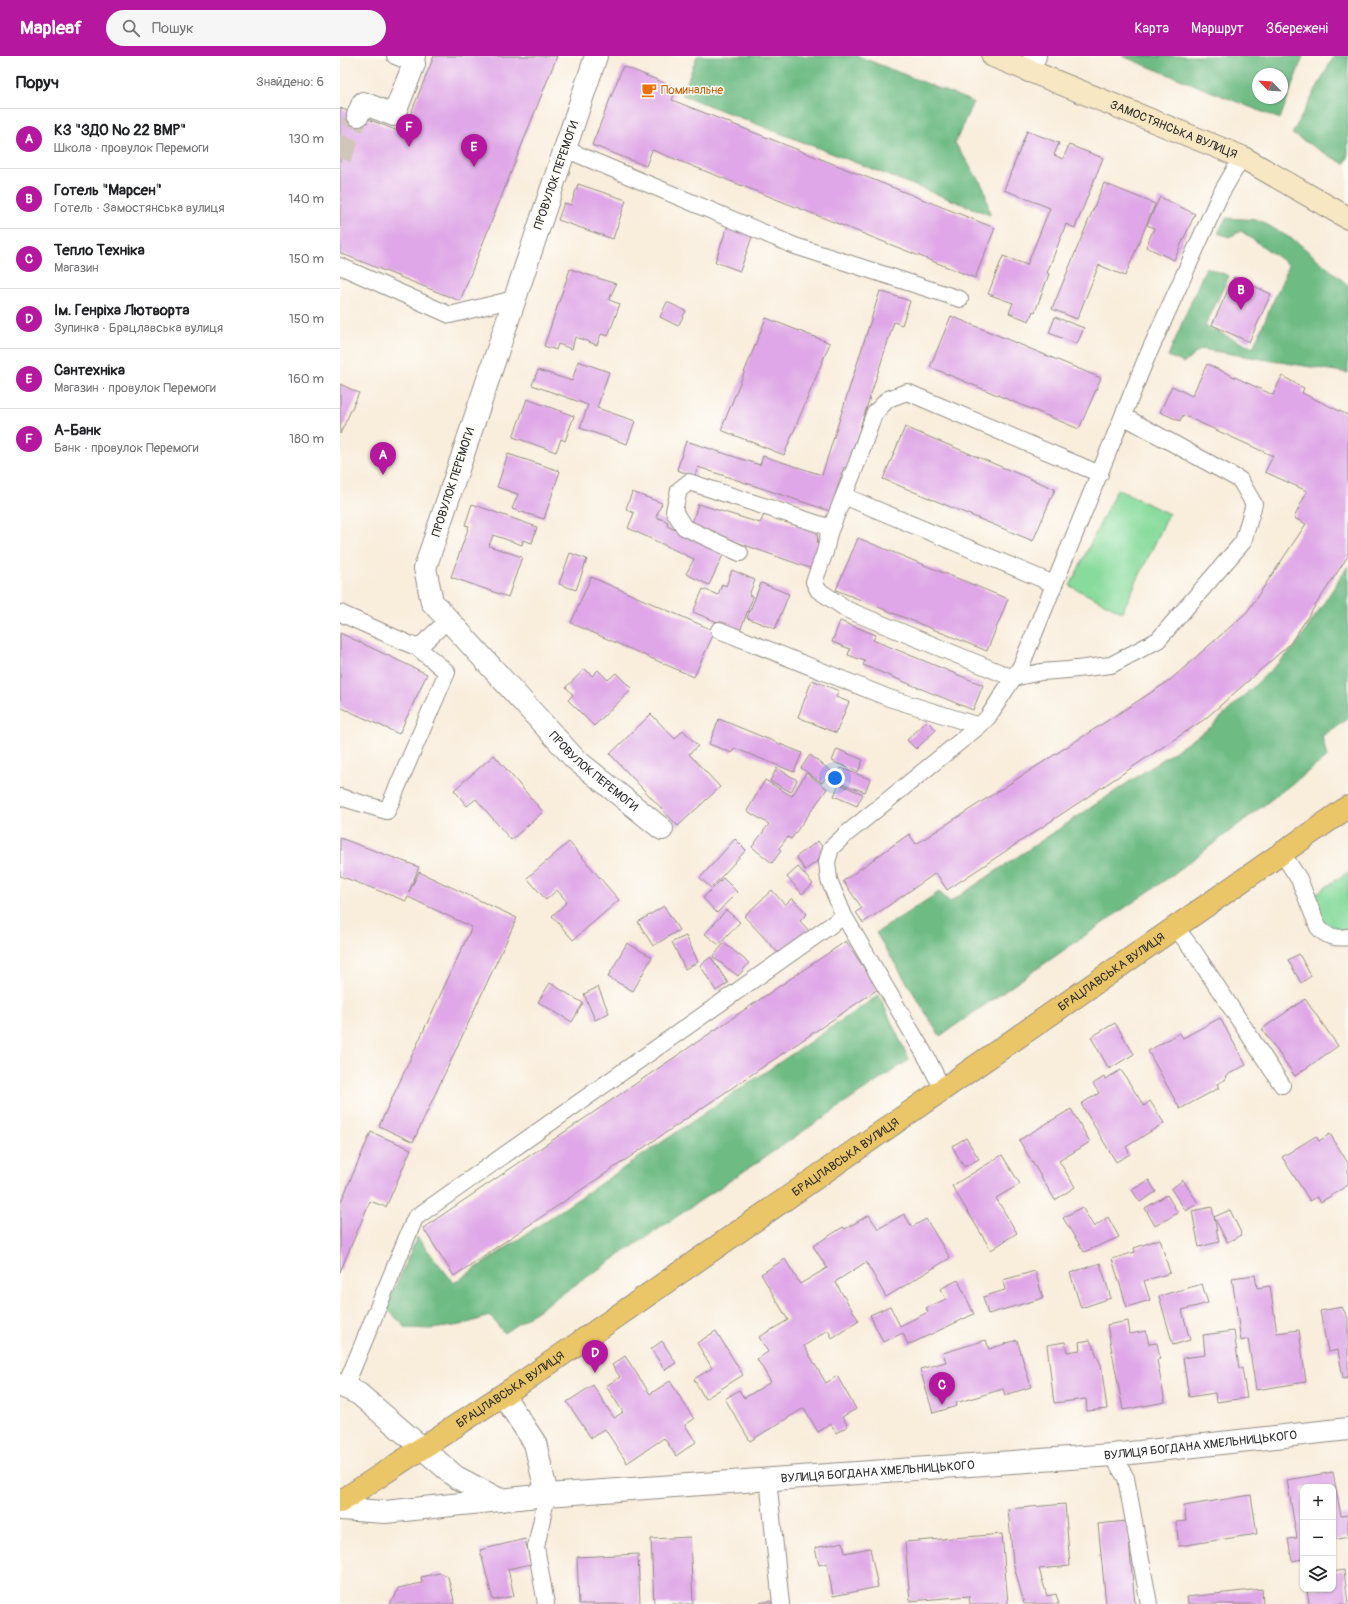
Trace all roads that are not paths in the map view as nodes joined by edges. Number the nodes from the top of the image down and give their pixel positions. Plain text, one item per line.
1 (596, 56) edge
2 (993, 56) edge
3 (408, 59) edge
4 (1032, 63) edge
5 (358, 115) tunnel mouth
6 (565, 149) junction
7 (1242, 158) junction
8 (1348, 218) edge
9 (340, 266) edge
10 (514, 299) junction
11 (960, 299) dead end
12 (1123, 416) junction
13 (1100, 474) junction
14 (844, 496) junction
15 (829, 533) junction
16 (740, 554) dead end
17 (1054, 584) junction
18 (340, 613) edge
19 (448, 620) junction
20 (719, 630) dead end
21 (418, 648) junction
22 (1013, 678) junction
23 (979, 726) junction
24 (340, 797) edge
25 (1348, 807) edge
26 (662, 829) dead end
27 (1282, 853) junction
28 (844, 916) junction
29 (1176, 928) junction
30 (1348, 937) edge
31 (1282, 1085) dead end
32 (942, 1090) junction
33 (342, 1386) edge
34 (503, 1395) junction
35 (1348, 1428) edge
36 (422, 1448) junction
37 (1112, 1455) junction
38 (768, 1479) junction
39 (547, 1495) junction
40 (500, 1500) junction
41 (340, 1502) edge
42 (340, 1509) edge
43 (546, 1604) edge
44 (781, 1604) edge
45 (1149, 1604) edge

1 - 6 street, ПРОВУЛОК ПЕРЕМОГИ
2 - 4 main road, ЗАМОСТЯНСЬКА ВУЛИЦЯ
3 - 5 street
4 - 7 main road, ЗАМОСТЯНСЬКА ВУЛИЦЯ
6 - 10 street, ПРОВУЛОК ПЕРЕМОГИ
6 - 11 lane
7 - 8 main road, ЗАМОСТЯНСЬКА ВУЛИЦЯ
7 - 12 lane
9 - 10 lane
10 - 19 street, ПРОВУЛОК ПЕРЕМОГИ
12 - 13 lane
12 - 22 lane
13 - 14 lane
13 - 17 lane
14 - 15 lane
14 - 17 lane
15 - 16 lane
15 - 22 lane
17 - 22 lane
18 - 21 lane
19 - 21 lane
19 - 26 street, ПРОВУЛОК ПЕРЕМОГИ
20 - 23 lane
21 - 24 lane
22 - 23 lane
23 - 28 lane
25 - 27 main road, БРАЦЛАВСЬКА ВУЛИЦЯ
27 - 29 main road, БРАЦЛАВСЬКА ВУЛИЦЯ
27 - 30 lane
28 - 32 lane
28 - 33 lane
29 - 31 lane
29 - 32 main road, БРАЦЛАВСЬКА ВУЛИЦЯ
32 - 34 main road, БРАЦЛАВСЬКА ВУЛИЦЯ
33 - 36 street
34 - 36 main road, БРАЦЛАВСЬКА ВУЛИЦЯ
34 - 39 street
35 - 37 street, ВУЛИЦЯ БОГДАНА ХМЕЛЬНИЦЬКОГО
36 - 40 street
36 - 41 main road, БРАЦЛАВСЬКА ВУЛИЦЯ
37 - 38 street, ВУЛИЦЯ БОГДАНА ХМЕЛЬНИЦЬКОГО
37 - 45 lane
38 - 39 street, ВУЛИЦЯ БОГДАНА ХМЕЛЬНИЦЬКОГО
38 - 44 lane
39 - 40 street, ВУЛИЦЯ БОГДАНА ХМЕЛЬНИЦЬКОГО
39 - 43 lane
40 - 42 street, ВУЛИЦЯ БОГДАНА ХМЕЛЬНИЦЬКОГО

